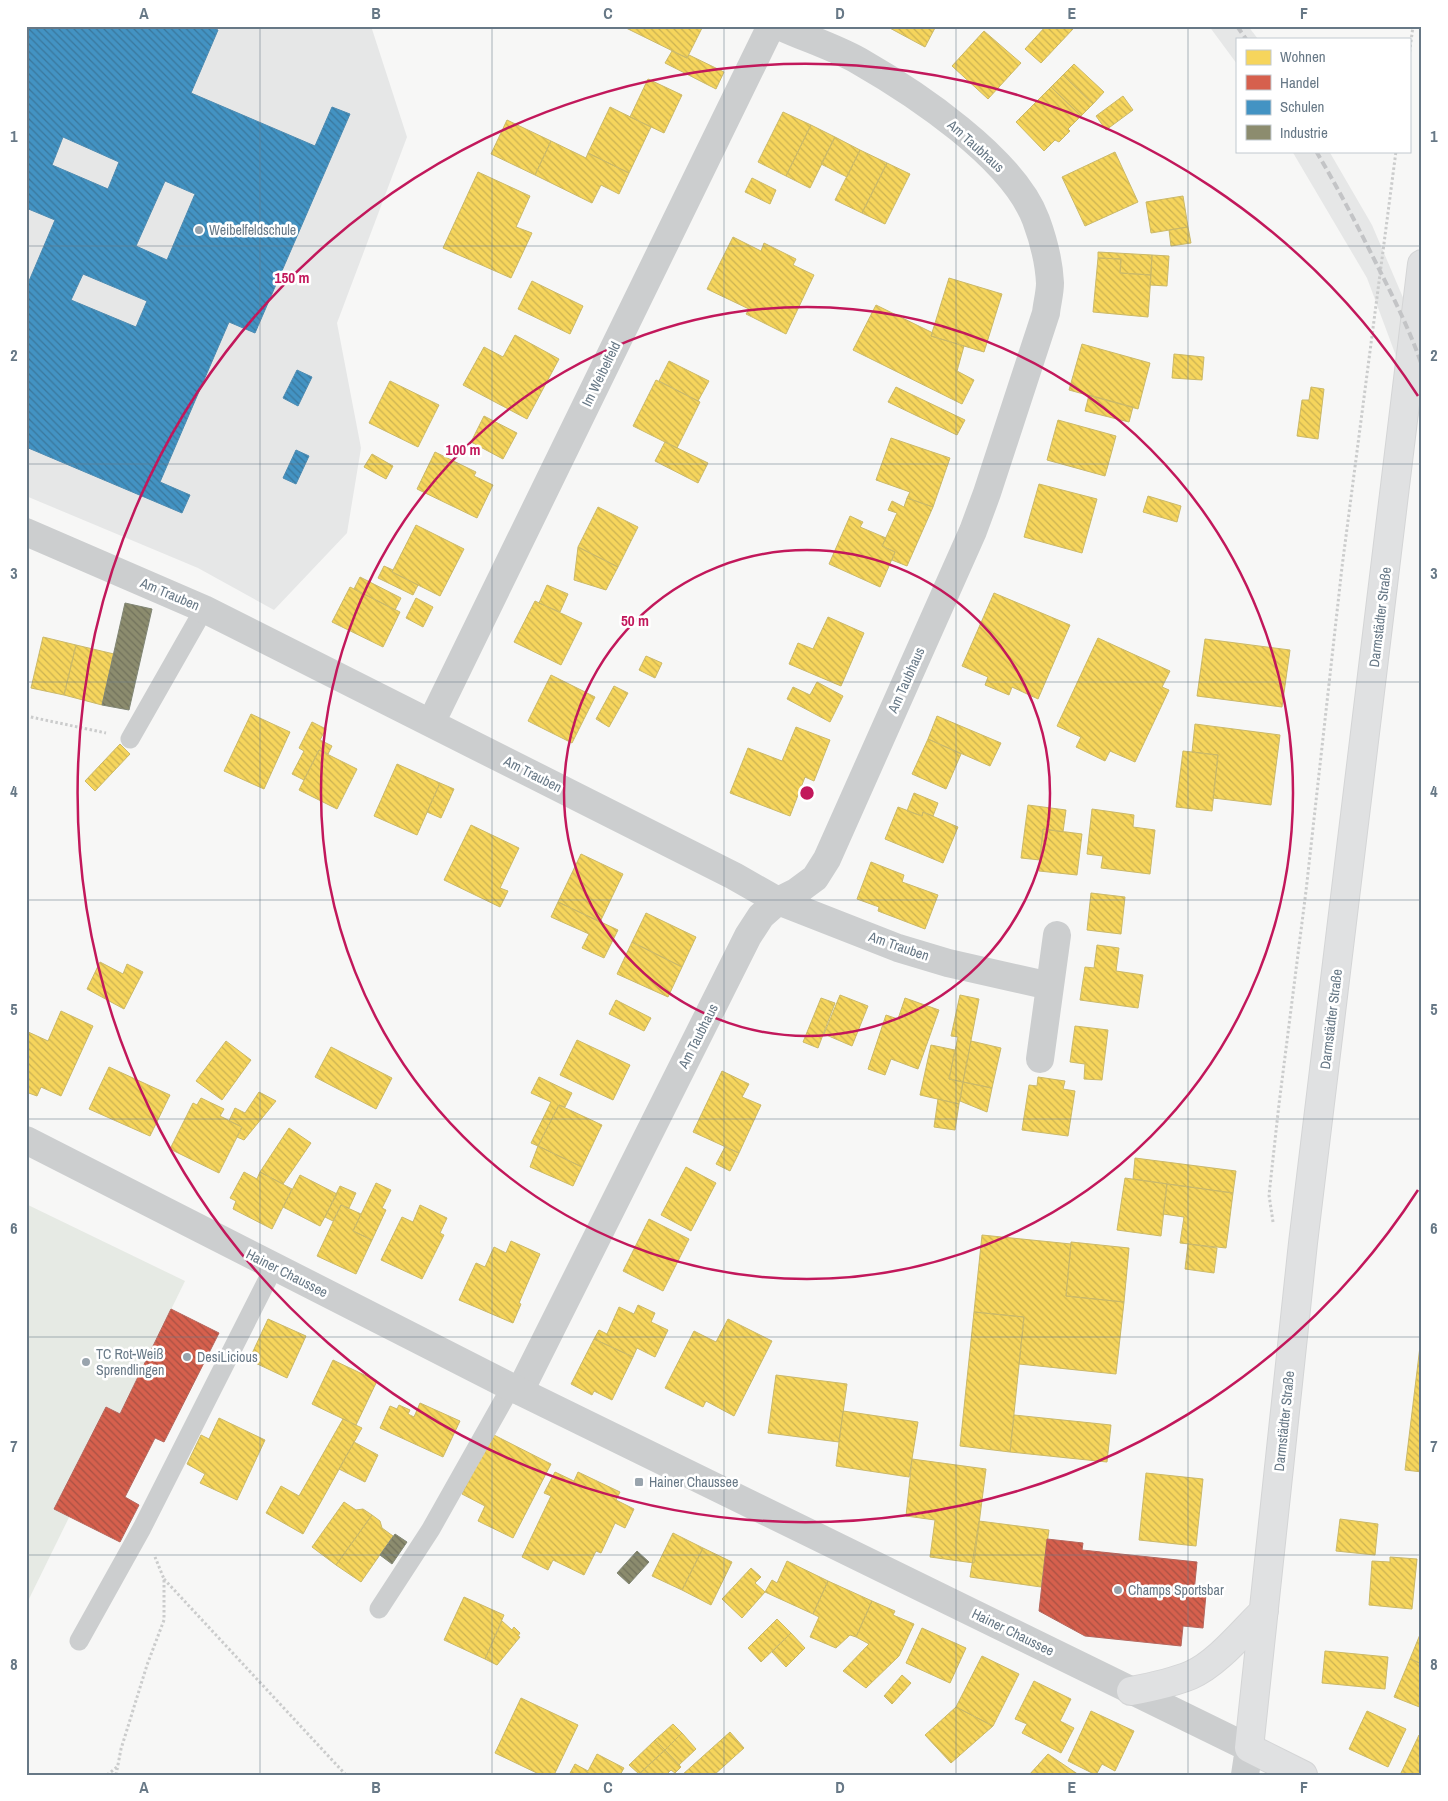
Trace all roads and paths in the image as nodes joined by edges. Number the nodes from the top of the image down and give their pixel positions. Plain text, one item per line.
1 (771, 26) edge
2 (779, 26) edge
3 (1413, 26) edge
4 (1410, 49) edge
5 (1396, 152) edge
6 (1422, 264) edge
7 (26, 532) edge
8 (204, 609) junction
9 (26, 716) edge
10 (431, 723) junction
11 (130, 738) joint
12 (778, 901) junction
13 (1057, 935) dead end
14 (1050, 986) junction
15 (1040, 1059) dead end
16 (26, 1140) edge
17 (1304, 1243) junction
18 (274, 1267) junction
19 (515, 1389) junction
20 (142, 1528) junction
21 (164, 1579) junction
22 (379, 1610) dead end
23 (1264, 1611) junction
24 (79, 1641) dead end
25 (1131, 1690) junction
26 (1248, 1748) junction
27 (117, 1767) junction
28 (107, 1775) edge
29 (116, 1775) edge
30 (346, 1775) edge
31 (1245, 1775) edge
32 (1303, 1775) edge

1 - 10 street, Im Weibelfeld
2 - 12 street, Am Taubhaus
3 - 4 path
5 - 17 path
6 - 17 main road, Darmstädter Straße
7 - 8 street, Am Trauben
8 - 10 street, Am Trauben
8 - 11 lane
9 - 11 path
10 - 12 street, Am Trauben
12 - 14 street, Am Trauben
12 - 19 street, Am Taubhaus
13 - 14 street
14 - 15 street
16 - 18 street, Hainer Chaussee
17 - 23 main road, Darmstädter Straße
18 - 19 street, Hainer Chaussee
18 - 20 lane
19 - 22 lane
19 - 25 street, Hainer Chaussee
20 - 21 path
20 - 24 lane
21 - 27 path
21 - 30 path
23 - 25 main road
23 - 26 main road, Darmstädter Straße
25 - 26 street, Hainer Chaussee
26 - 31 street, Darmstädter Straße
26 - 32 main road
27 - 28 path
27 - 29 path

